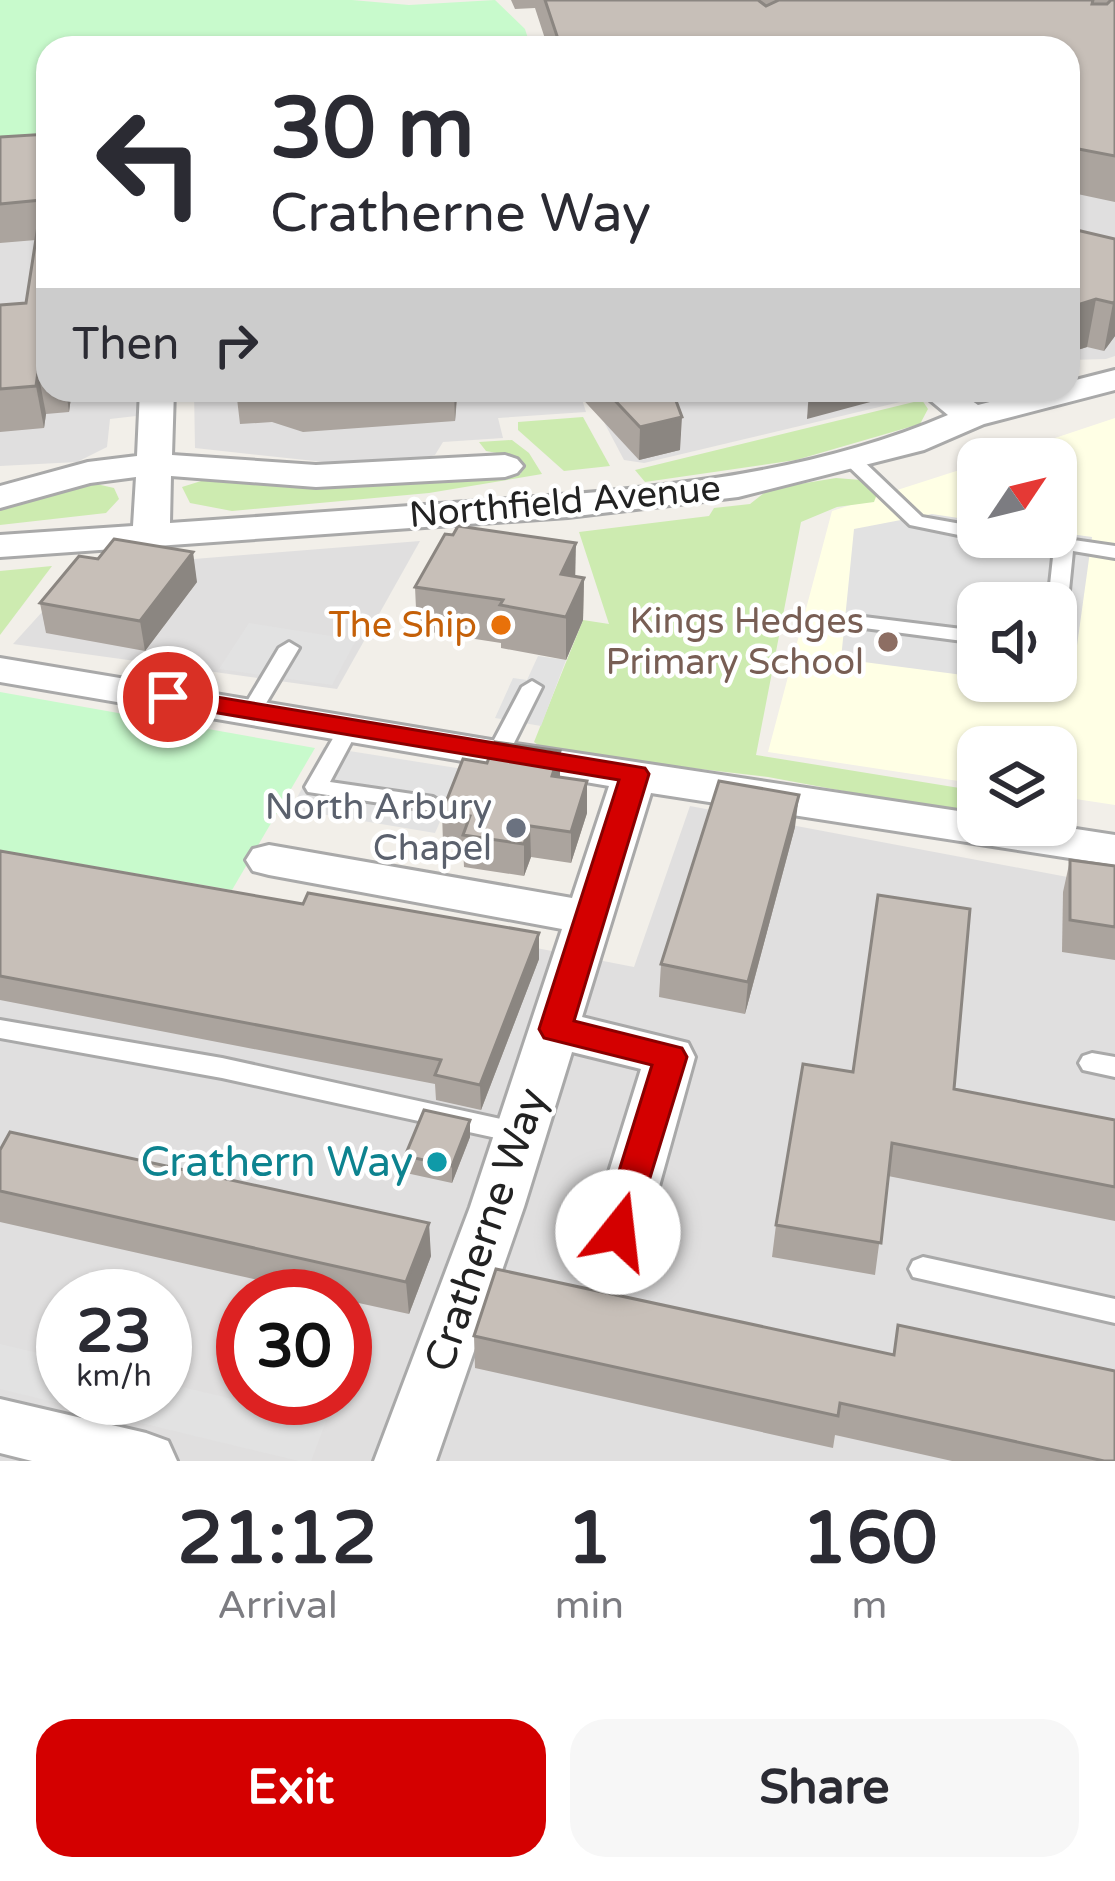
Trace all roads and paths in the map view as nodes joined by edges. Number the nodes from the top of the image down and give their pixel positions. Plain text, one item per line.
1 (1115, 380) edge
2 (1080, 389) edge
3 (156, 402) edge
4 (951, 402) edge
5 (1030, 402) edge
6 (972, 417) junction
7 (482, 460) dead end
8 (851, 460) junction
9 (153, 464) junction
10 (0, 496) edge
11 (957, 529) edge
12 (151, 536) junction
13 (0, 546) edge
14 (1077, 546) edge
15 (1115, 552) edge
16 (856, 622) dead end
17 (957, 634) edge
18 (289, 648) dead end
19 (0, 670) edge
20 (532, 687) dead end
21 (252, 710) junction
22 (350, 726) junction
23 (497, 754) junction
24 (635, 774) junction
25 (433, 804) dead end
26 (1115, 850) edge
27 (269, 860) dead end
28 (591, 917) junction
29 (0, 1029) edge
30 (555, 1029) junction
31 (520, 1133) junction
32 (618, 1232) dead end
33 (923, 1269) dead end
34 (1115, 1310) edge
35 (0, 1426) edge
36 (410, 1446) edge
37 (146, 1461) edge

1 - 2 street, Northfield Avenue
3 - 9 street
4 - 6 street
5 - 6 street, Northfield Avenue
6 - 8 street, Northfield Avenue
7 - 9 street
8 - 11 lane
8 - 12 street, Northfield Avenue
9 - 10 street
9 - 12 street
12 - 13 street, Northfield Avenue
14 - 15 lane
16 - 17 lane
18 - 21 lane
19 - 21 street
20 - 23 lane
21 - 22 street
22 - 23 street
22 - 25 lane
23 - 24 street
24 - 26 street
24 - 28 street, Cratherne Way
27 - 28 street
28 - 30 street, Cratherne Way
29 - 31 lane
30 - 31 street, Cratherne Way
30 - 32 street
31 - 36 street, Cratherne Way
33 - 34 lane
35 - 37 street

